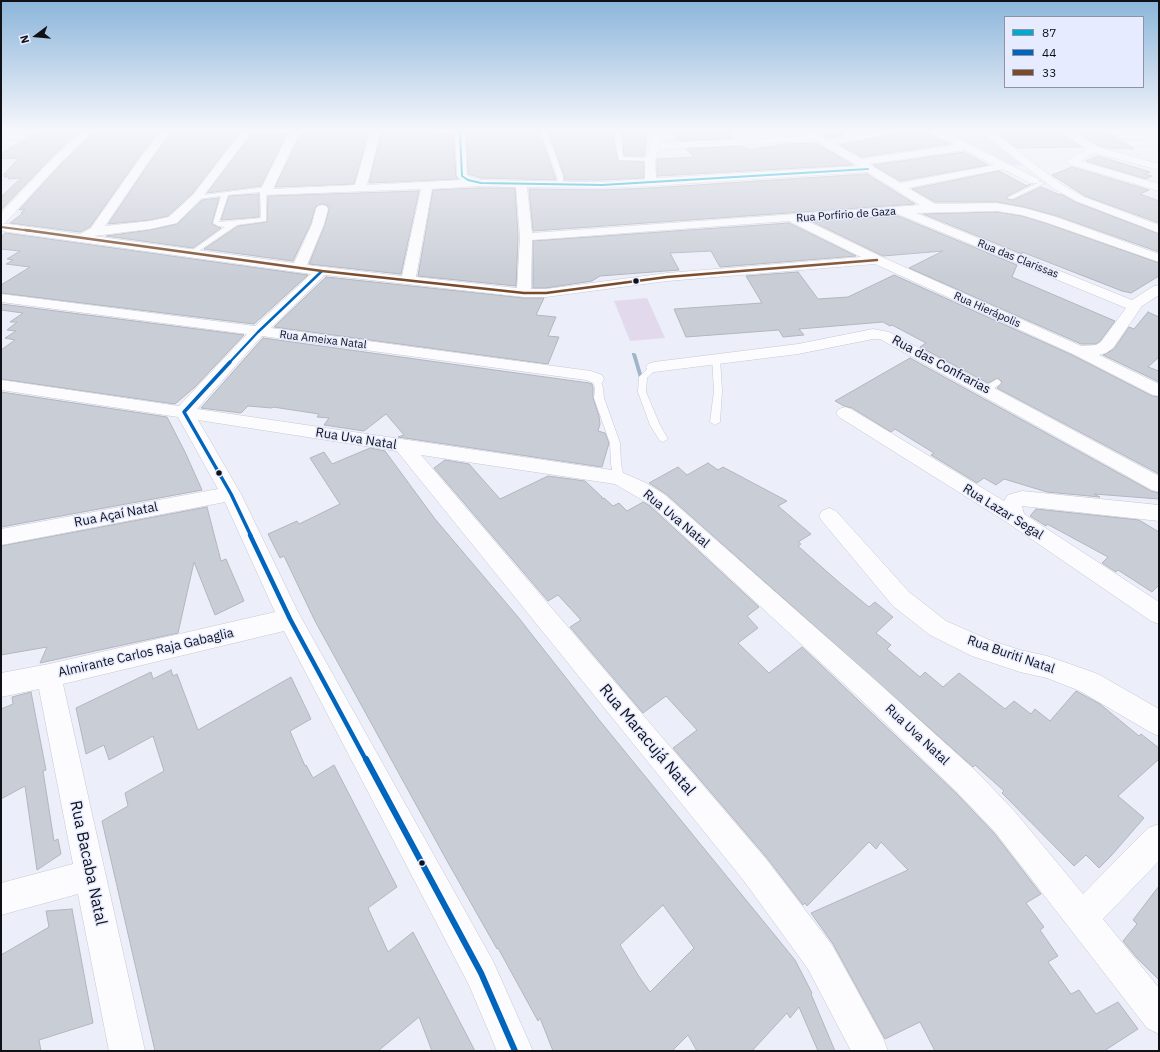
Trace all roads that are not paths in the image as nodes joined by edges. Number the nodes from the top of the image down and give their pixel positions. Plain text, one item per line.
1 (40, 178) edge
2 (132, 178) edge
3 (211, 178) edge
4 (273, 178) edge
5 (363, 178) edge
6 (465, 178) edge
7 (560, 178) edge
8 (651, 178) edge
9 (727, 178) edge
10 (883, 178) edge
11 (942, 178) edge
12 (1030, 178) edge
13 (1050, 178) edge
14 (1123, 178) edge
15 (481, 183) junction
16 (651, 183) junction
17 (1042, 183) junction
18 (521, 184) junction
19 (561, 184) junction
20 (427, 186) junction
21 (1057, 186) junction
22 (897, 187) junction
23 (1159, 188) edge
24 (360, 189) junction
25 (267, 191) junction
26 (225, 194) junction
27 (197, 197) junction
28 (1010, 198) dead end
29 (933, 208) junction
30 (322, 209) dead end
31 (901, 211) junction
32 (791, 218) joint
33 (1, 220) edge
34 (818, 223) junction
35 (234, 224) junction
36 (1, 227) edge
37 (1159, 229) edge
38 (95, 231) junction
39 (526, 237) junction
40 (80, 238) junction
41 (192, 253) junction
42 (1156, 254) edge
43 (877, 260) junction
44 (298, 268) junction
45 (322, 271) junction
46 (408, 280) junction
47 (1159, 289) edge
48 (524, 293) junction
49 (1, 298) edge
50 (1135, 307) junction
51 (258, 332) junction
52 (1079, 351) junction
53 (716, 358) junction
54 (654, 367) joint
55 (596, 379) joint
56 (1, 385) edge
57 (1159, 391) edge
58 (184, 412) junction
59 (845, 413) dead end
60 (715, 422) dead end
61 (663, 439) dead end
62 (402, 445) junction
63 (619, 478) junction
64 (1159, 485) edge
65 (232, 494) junction
66 (1159, 513) edge
67 (829, 516) dead end
68 (1015, 518) junction
69 (1, 537) edge
70 (1159, 614) edge
71 (290, 619) junction
72 (49, 676) junction
73 (1, 685) edge
74 (1159, 723) edge
75 (1159, 839) edge
76 (90, 875) junction
77 (1, 899) edge
78 (1081, 919) junction
79 (1159, 1016) edge
80 (127, 1051) edge
81 (515, 1051) edge
82 (870, 1051) edge

1 - 33 street
2 - 38 street
3 - 27 street
4 - 25 street
5 - 24 street
6 - 15 street
7 - 19 lane
8 - 16 street
9 - 16 street
10 - 22 street
11 - 22 street
12 - 17 street
13 - 21 street
14 - 23 street
15 - 18 street
15 - 20 street
16 - 19 street
17 - 21 street
17 - 28 lane
18 - 19 street
18 - 39 street
20 - 24 street
20 - 46 street
21 - 37 street
22 - 29 street
24 - 25 street
25 - 26 lane
25 - 35 lane
26 - 27 lane
26 - 35 lane
27 - 38 street
29 - 31 street, Rua Porfírio de Gaza
29 - 42 street, Rua Porfírio de Gaza
30 - 44 street
31 - 34 street, Rua Porfírio de Gaza
31 - 50 street, Rua das Clarissas
32 - 34 street, Rua Hierápolis
32 - 39 street, Rua Porfírio de Gaza
34 - 43 street, Rua Hierápolis
35 - 41 lane
36 - 40 street
38 - 40 street
39 - 48 street
40 - 41 street
41 - 44 street
43 - 48 street
43 - 52 street, Rua Hierápolis
44 - 45 street
45 - 46 street
45 - 51 street
46 - 48 street
47 - 50 street
49 - 51 street, Rua Ameixa Natal
50 - 52 street
51 - 55 street, Rua Ameixa Natal
51 - 58 street
52 - 57 street, Rua Hierápolis
53 - 54 street, Rua das Confrarias
53 - 60 lane
53 - 64 street, Rua das Confrarias
54 - 61 lane
55 - 63 lane
56 - 58 street, Rua Uva Natal
58 - 62 street, Rua Uva Natal
58 - 65 street
59 - 68 street, Rua Lazar Segal
62 - 63 street, Rua Uva Natal
62 - 82 street, Rua Maracujá Natal
63 - 78 street, Rua Uva Natal
65 - 69 street, Rua Açaí Natal
65 - 71 street
66 - 68 street
67 - 74 street, Rua Buriti Natal
68 - 70 street, Rua Lazar Segal
71 - 72 street, Almirante Carlos Raja Gabaglia
71 - 81 street
72 - 73 street, Almirante Carlos Raja Gabaglia
72 - 76 street, Rua Bacaba Natal
75 - 78 street
76 - 77 street
76 - 80 street, Rua Bacaba Natal
78 - 79 street, Rua Uva Natal

